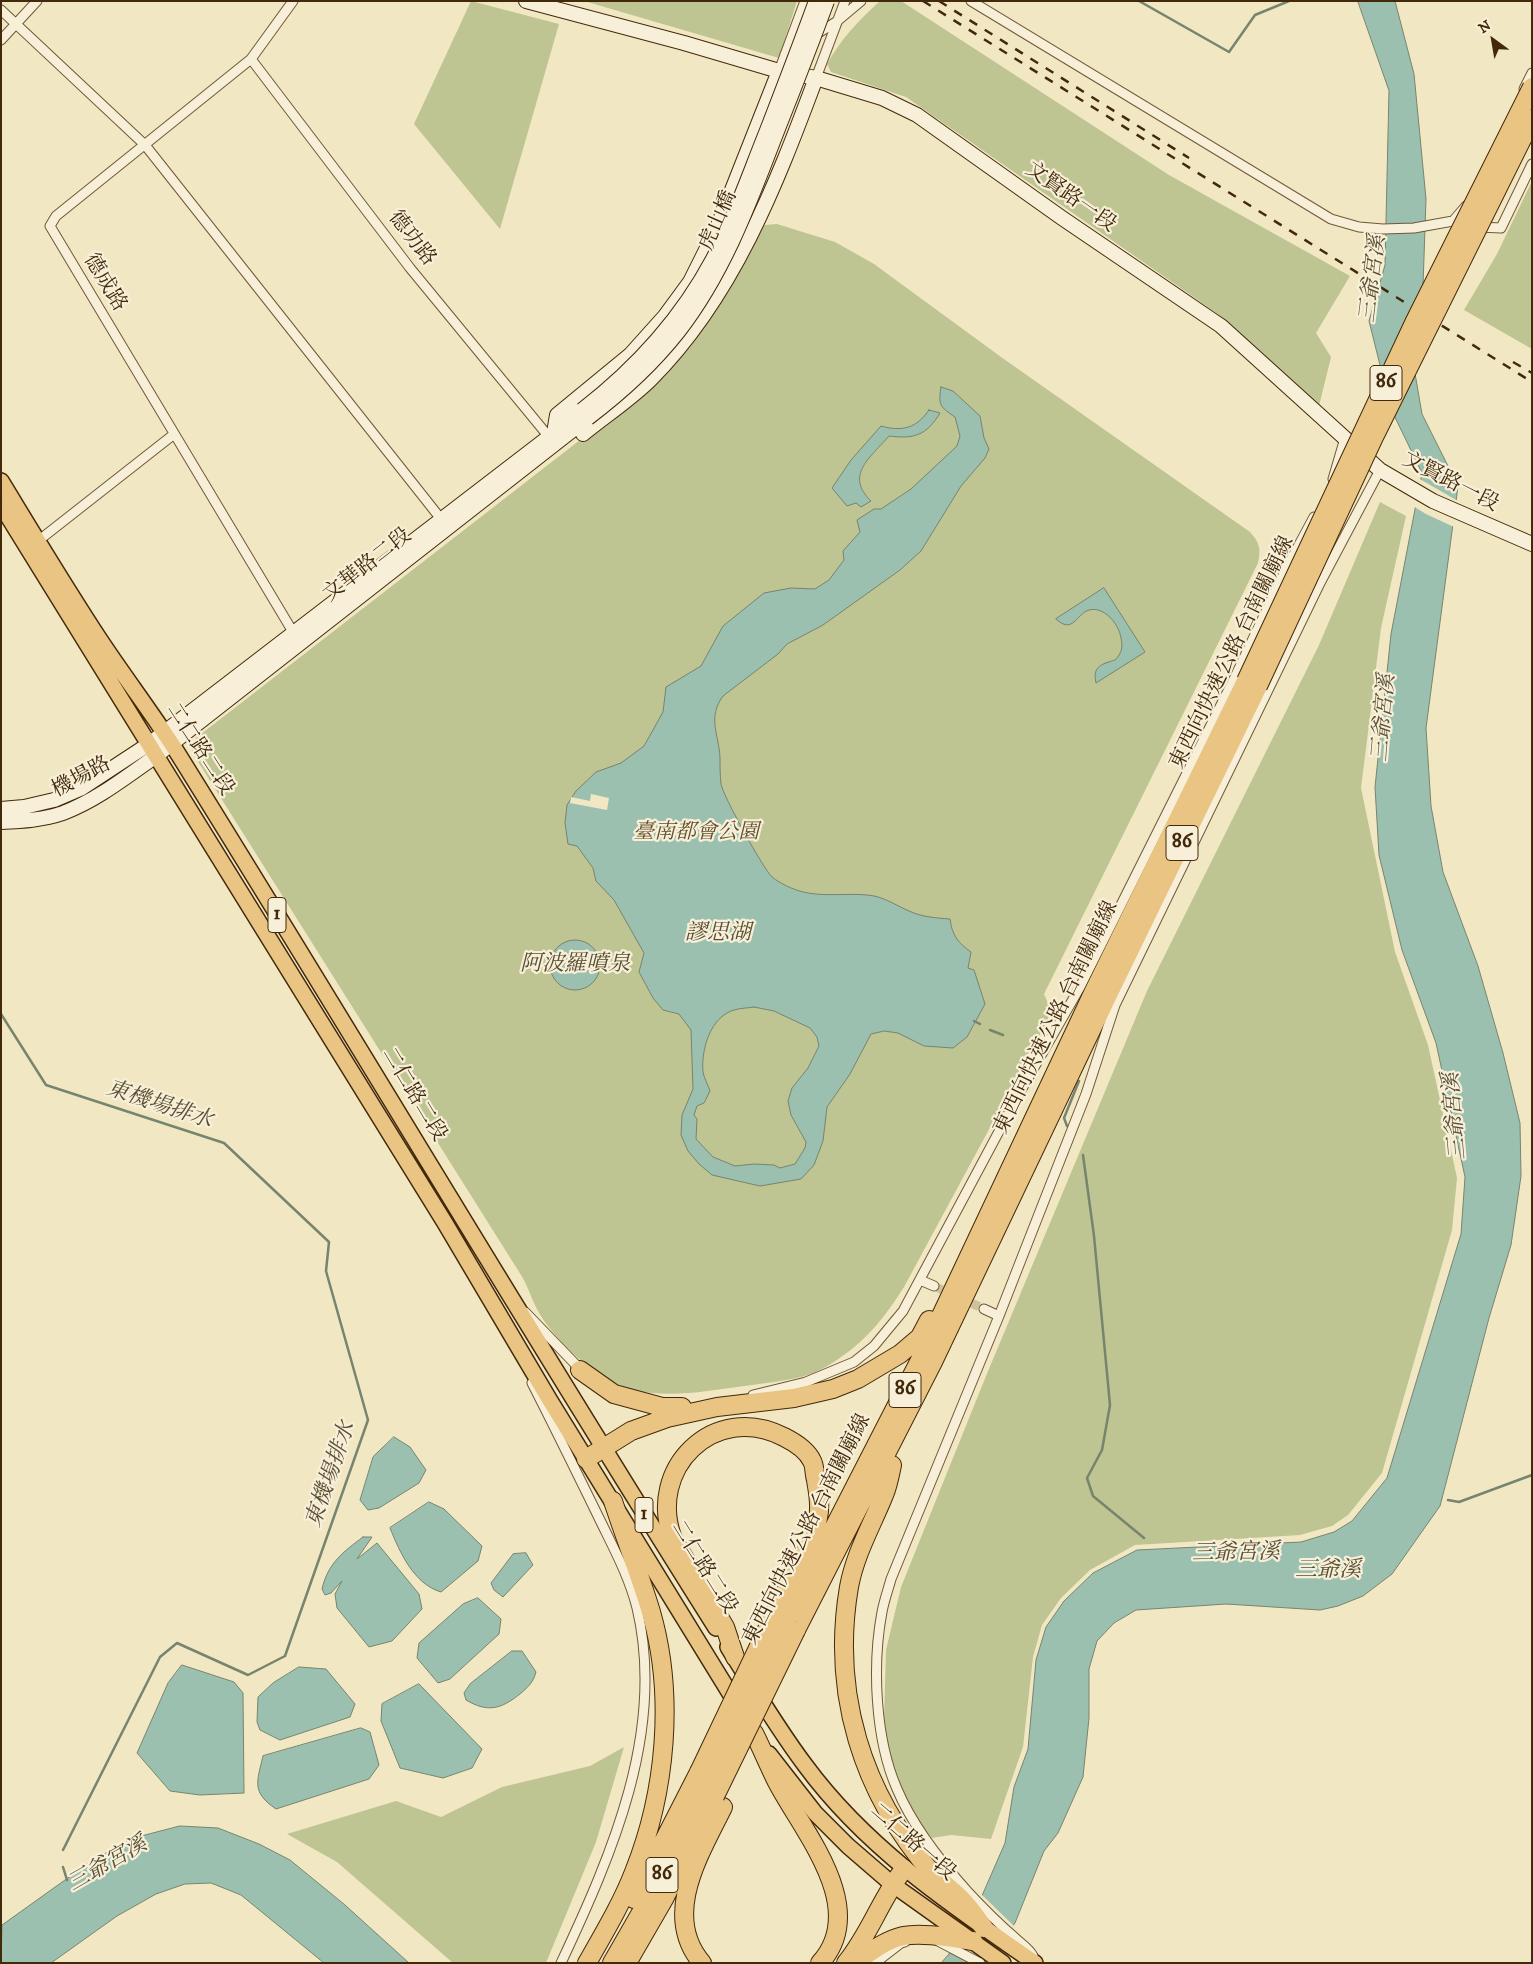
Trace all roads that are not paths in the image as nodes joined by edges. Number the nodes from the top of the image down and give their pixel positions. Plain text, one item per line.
1 (5, 1) edge
2 (37, 1) edge
3 (293, 1) edge
4 (526, 1) edge
5 (805, 1) edge
6 (816, 1) edge
7 (827, 1) edge
8 (845, 1) edge
9 (861, 1) edge
10 (970, 1) edge
11 (1, 8) edge
12 (836, 22) junction
13 (17, 24) junction
14 (1, 40) edge
15 (785, 54) junction
16 (251, 59) junction
17 (779, 71) junction
18 (1532, 73) edge
19 (816, 78) junction
20 (1529, 91) edge
21 (1532, 119) edge
22 (145, 145) junction
23 (1532, 164) edge
24 (1430, 226) junction
25 (585, 414) junction
26 (174, 435) junction
27 (554, 437) junction
28 (1345, 438) junction
29 (1380, 470) junction
30 (1, 482) edge
31 (1, 505) edge
32 (441, 519) junction
33 (38, 541) junction
34 (1532, 544) edge
35 (297, 639) junction
36 (1252, 684) junction
37 (168, 739) junction
38 (153, 750) junction
39 (1, 809) edge
40 (1, 822) edge
41 (1099, 996) junction
42 (1071, 1057) junction
43 (1014, 1158) junction
44 (445, 1223) junction
45 (991, 1242) junction
46 (920, 1280) junction
47 (934, 1286) tunnel mouth
48 (507, 1294) junction
49 (984, 1309) tunnel mouth
50 (999, 1316) junction
51 (580, 1370) junction
52 (717, 1407) junction
53 (603, 1449) junction
54 (586, 1459) junction
55 (892, 1466) junction
56 (613, 1501) junction
57 (792, 1623) junction
58 (735, 1657) junction
59 (754, 1733) junction
60 (783, 1734) joint
61 (711, 1790) junction
62 (904, 1869) junction
63 (892, 1884) junction
64 (963, 1901) junction
65 (984, 1928) joint
66 (941, 1934) junction
67 (1010, 1940) junction
68 (973, 1942) joint
69 (1001, 1961) edge
70 (561, 1963) edge
71 (587, 1963) edge
72 (597, 1963) edge
73 (612, 1963) edge
74 (627, 1963) edge
75 (702, 1963) edge
76 (820, 1963) edge
77 (846, 1963) edge
78 (855, 1963) edge
79 (875, 1963) edge
80 (980, 1963) edge
81 (1035, 1963) edge

1 - 11 street
2 - 13 street
3 - 16 street, 德成路
4 - 17 street, 文賢路一段
5 - 15 street
6 - 25 street, 虎山橋, bridge
7 - 25 street, 虎山橋, bridge
8 - 12 street
9 - 12 street
10 - 24 street
11 - 13 street
12 - 15 street
12 - 19 street
13 - 14 street
13 - 22 street
15 - 17 street
16 - 22 street, 德成路
16 - 27 street, 德功路
17 - 19 street, 文賢路一段
17 - 27 street
18 - 20 street
19 - 27 street
19 - 28 street, 文賢路一段
20 - 24 street
20 - 36 highway, 東西向快速公路 台南關廟線 / 86, bridge
21 - 36 highway, 東西向快速公路 台南關廟線 / 86, bridge
22 - 26 street, 德成路
22 - 32 street
23 - 24 street
25 - 27 street, 文華路二段
26 - 33 street
26 - 35 street, 德成路
27 - 32 street, 文華路二段
27 - 35 street, 文華路二段
28 - 29 street, 文賢路一段
28 - 36 street
29 - 34 street, 文賢路一段
29 - 36 street
30 - 33 main road, 二仁路二段 / 1
31 - 38 main road, 二仁路二段 / 1
32 - 35 street, 文華路二段
33 - 37 main road, 二仁路二段 / 1
35 - 37 street, 文華路二段
36 - 41 highway, 東西向快速公路 台南關廟線 / 86
36 - 41 street
37 - 38 street, 機場路
37 - 48 main road, 二仁路二段 / 1
38 - 39 street, 機場路
38 - 40 street, 機場路
38 - 44 main road, 二仁路二段 / 1
41 - 42 highway, 東西向快速公路 台南關廟線 / 86
41 - 46 street
41 - 50 street
42 - 43 highway, 東西向快速公路 台南關廟線 / 86
42 - 45 highway, 東西向快速公路 台南關廟線 / 86
43 - 52 highway
43 - 57 highway, 東西向快速公路 台南關廟線 / 86
44 - 54 main road, 二仁路二段 / 1
44 - 70 street
45 - 55 highway
45 - 57 highway, 東西向快速公路 台南關廟線 / 86
46 - 47 street
46 - 51 street
48 - 51 street
48 - 53 main road, 二仁路二段 / 1
49 - 50 street
50 - 64 street
51 - 52 highway
52 - 53 highway
53 - 54 highway
53 - 58 main road, 二仁路二段 / 1
54 - 56 main road, 二仁路二段 / 1
55 - 57 highway
55 - 64 highway
56 - 59 main road, 二仁路二段 / 1
56 - 71 highway
57 - 58 highway
57 - 61 highway, 東西向快速公路 台南關廟線 / 86, bridge
57 - 61 highway
58 - 60 main road, 二仁路二段 / 1
59 - 63 main road, 二仁路一段 / 1
59 - 76 highway
60 - 62 main road, 二仁路一段 / 1
61 - 72 highway
61 - 73 highway, 東西向快速公路 台南關廟線 / 86
61 - 74 highway, 東西向快速公路 台南關廟線 / 86
61 - 75 highway
62 - 63 highway
62 - 64 main road, 二仁路一段 / 1
63 - 66 main road, 二仁路一段 / 1
63 - 77 highway
64 - 65 highway
64 - 67 street
65 - 67 main road
66 - 68 highway
66 - 78 highway
66 - 79 street
66 - 80 street
67 - 81 main road
68 - 69 main road

